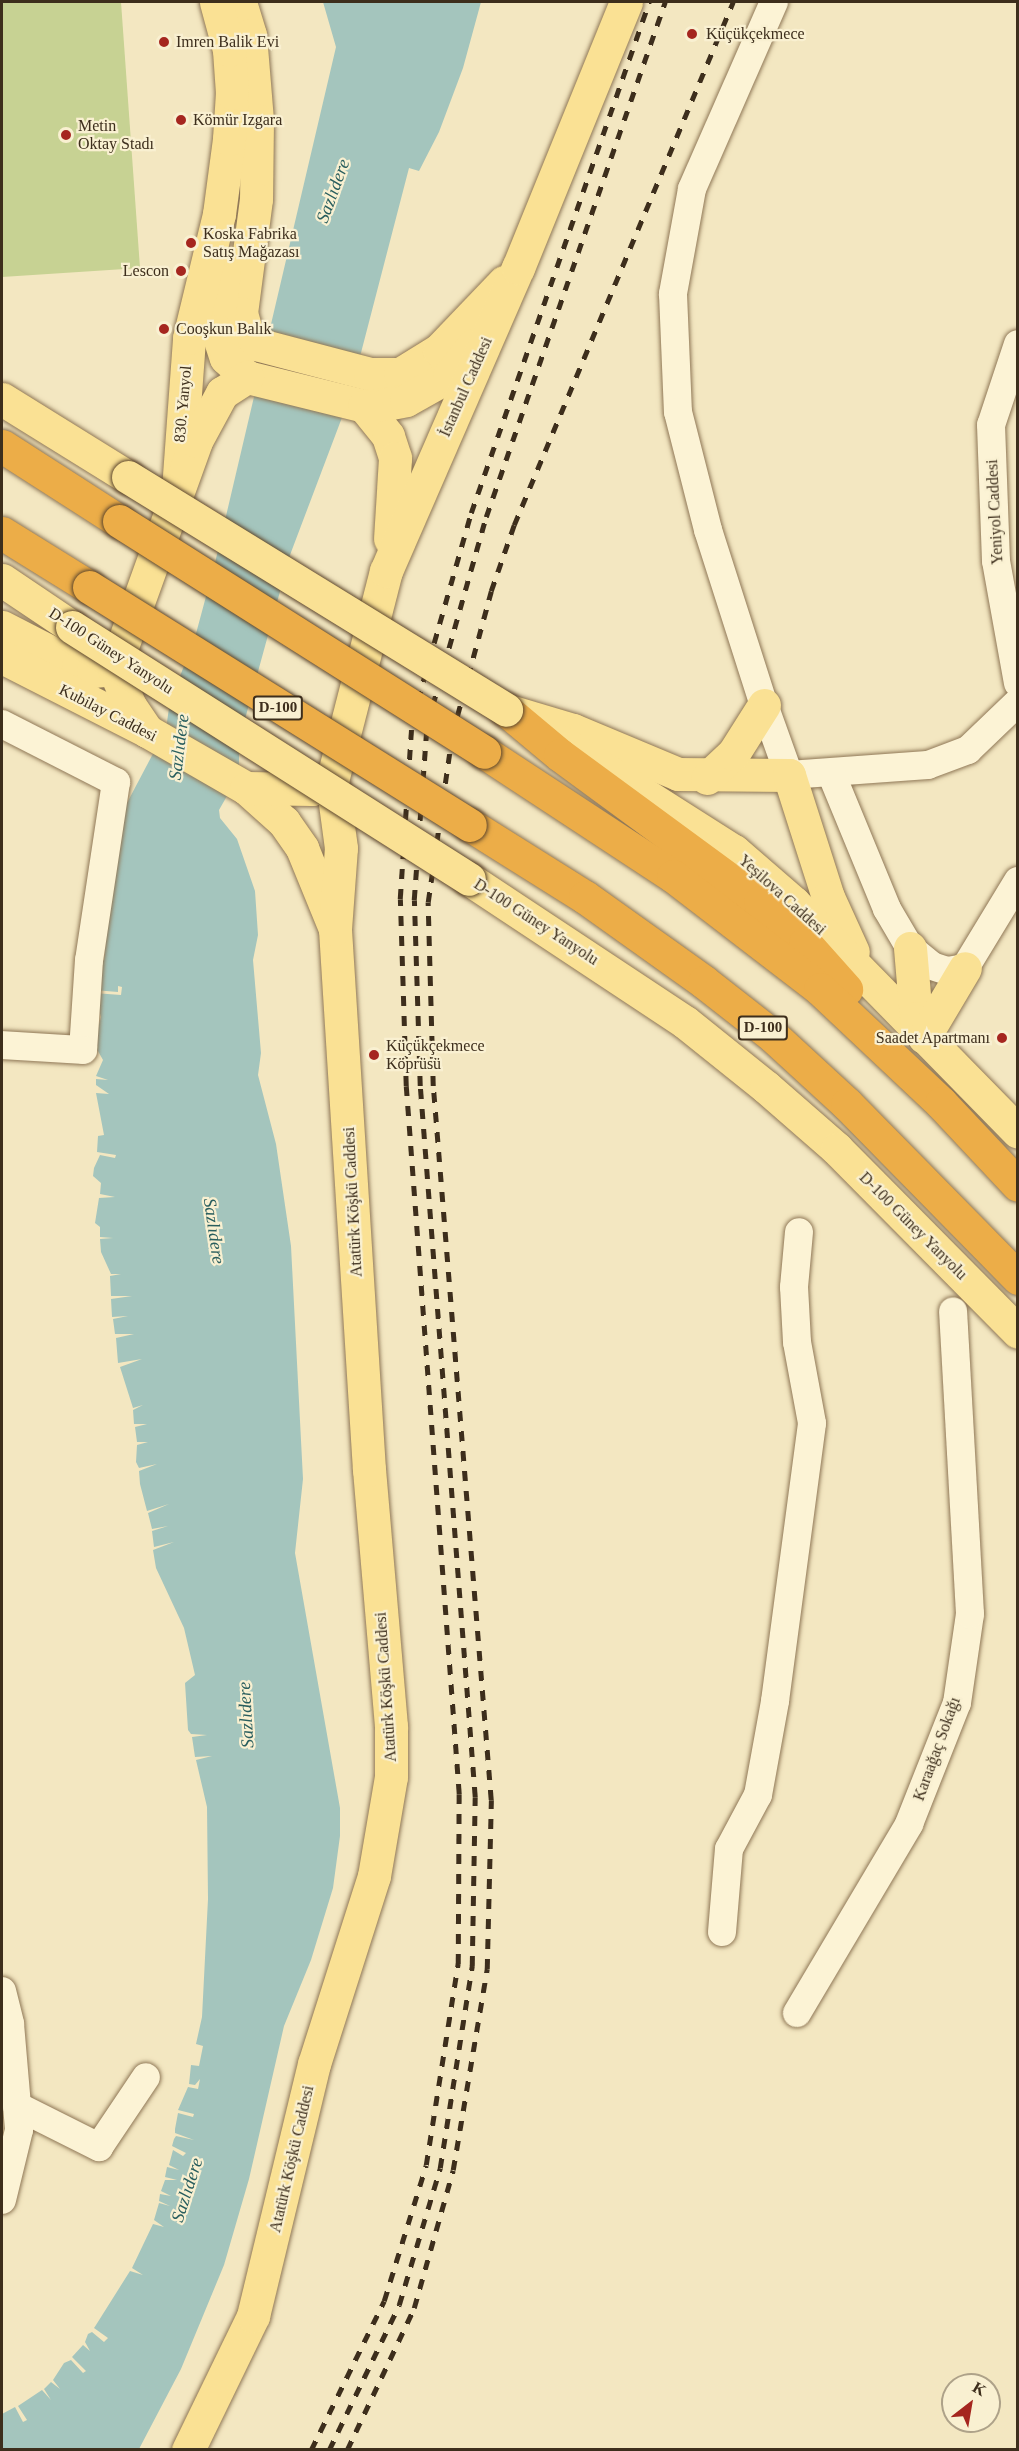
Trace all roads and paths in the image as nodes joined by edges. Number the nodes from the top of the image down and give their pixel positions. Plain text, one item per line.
1 (216, 2) edge
2 (240, 2) edge
3 (626, 2) edge
4 (774, 2) edge
5 (257, 120) junction
6 (518, 268) junction
7 (1017, 344) edge
8 (247, 377) junction
9 (2, 399) edge
10 (364, 406) junction
11 (2, 446) edge
12 (178, 489) junction
13 (2, 533) edge
14 (386, 571) junction
15 (2, 580) edge
16 (2, 627) edge
17 (2, 657) edge
18 (114, 669) junction
19 (1017, 683) edge
20 (1017, 702) edge
21 (764, 705) junction
22 (506, 710) junction
23 (2, 724) edge
24 (147, 731) junction
25 (831, 773) junction
26 (789, 775) junction
27 (707, 777) junction
28 (332, 781) junction
29 (246, 788) junction
30 (1017, 881) edge
31 (335, 929) junction
32 (910, 948) junction
33 (965, 968) junction
34 (865, 975) junction
35 (924, 1037) junction
36 (2, 1045) edge
37 (941, 1103) junction
38 (1017, 1132) edge
39 (1017, 1185) edge
40 (800, 1232) dead end
41 (1017, 1278) edge
42 (953, 1311) dead end
43 (1017, 1332) edge
44 (722, 1932) dead end
45 (2, 1991) edge
46 (797, 2013) dead end
47 (146, 2077) dead end
48 (17, 2106) junction
49 (2, 2200) edge
50 (188, 2450) edge

1 - 12 main road, 830. Yanyol
2 - 5 main road
3 - 6 main road, İstanbul Caddesi
4 - 21 street
5 - 6 main road
5 - 8 main road
6 - 10 main road
6 - 14 main road, İstanbul Caddesi
7 - 19 street, Yeniyol Caddesi
8 - 10 main road
8 - 12 main road
9 - 22 main road, bridge
10 - 14 main road
11 - 37 highway, bridge
12 - 18 main road
13 - 41 highway, D-100, bridge
14 - 28 main road, İstanbul Caddesi
15 - 43 main road, D-100 Güney Yanyolu, bridge
16 - 18 main road, Kubilay Caddesi
17 - 24 main road, Kubilay Caddesi
18 - 24 main road
20 - 25 street
21 - 26 street
21 - 27 main road
22 - 27 main road
22 - 34 main road, Yeşilova Caddesi
22 - 37 highway
23 - 36 street
24 - 29 main road, Kubilay Caddesi
25 - 26 street
25 - 32 street
26 - 27 main road
26 - 34 main road
28 - 29 main road
28 - 31 main road
29 - 31 main road, Kubilay Caddesi
30 - 33 street
31 - 50 main road, Atatürk Köşkü Caddesi
32 - 33 street
32 - 35 main road
33 - 35 main road
34 - 35 main road, Yeşilova Caddesi
35 - 38 main road, Yeşilova Caddesi
37 - 39 highway
40 - 44 street
42 - 46 street, Karaağaç Sokağı
45 - 48 street
47 - 48 street
48 - 49 street

